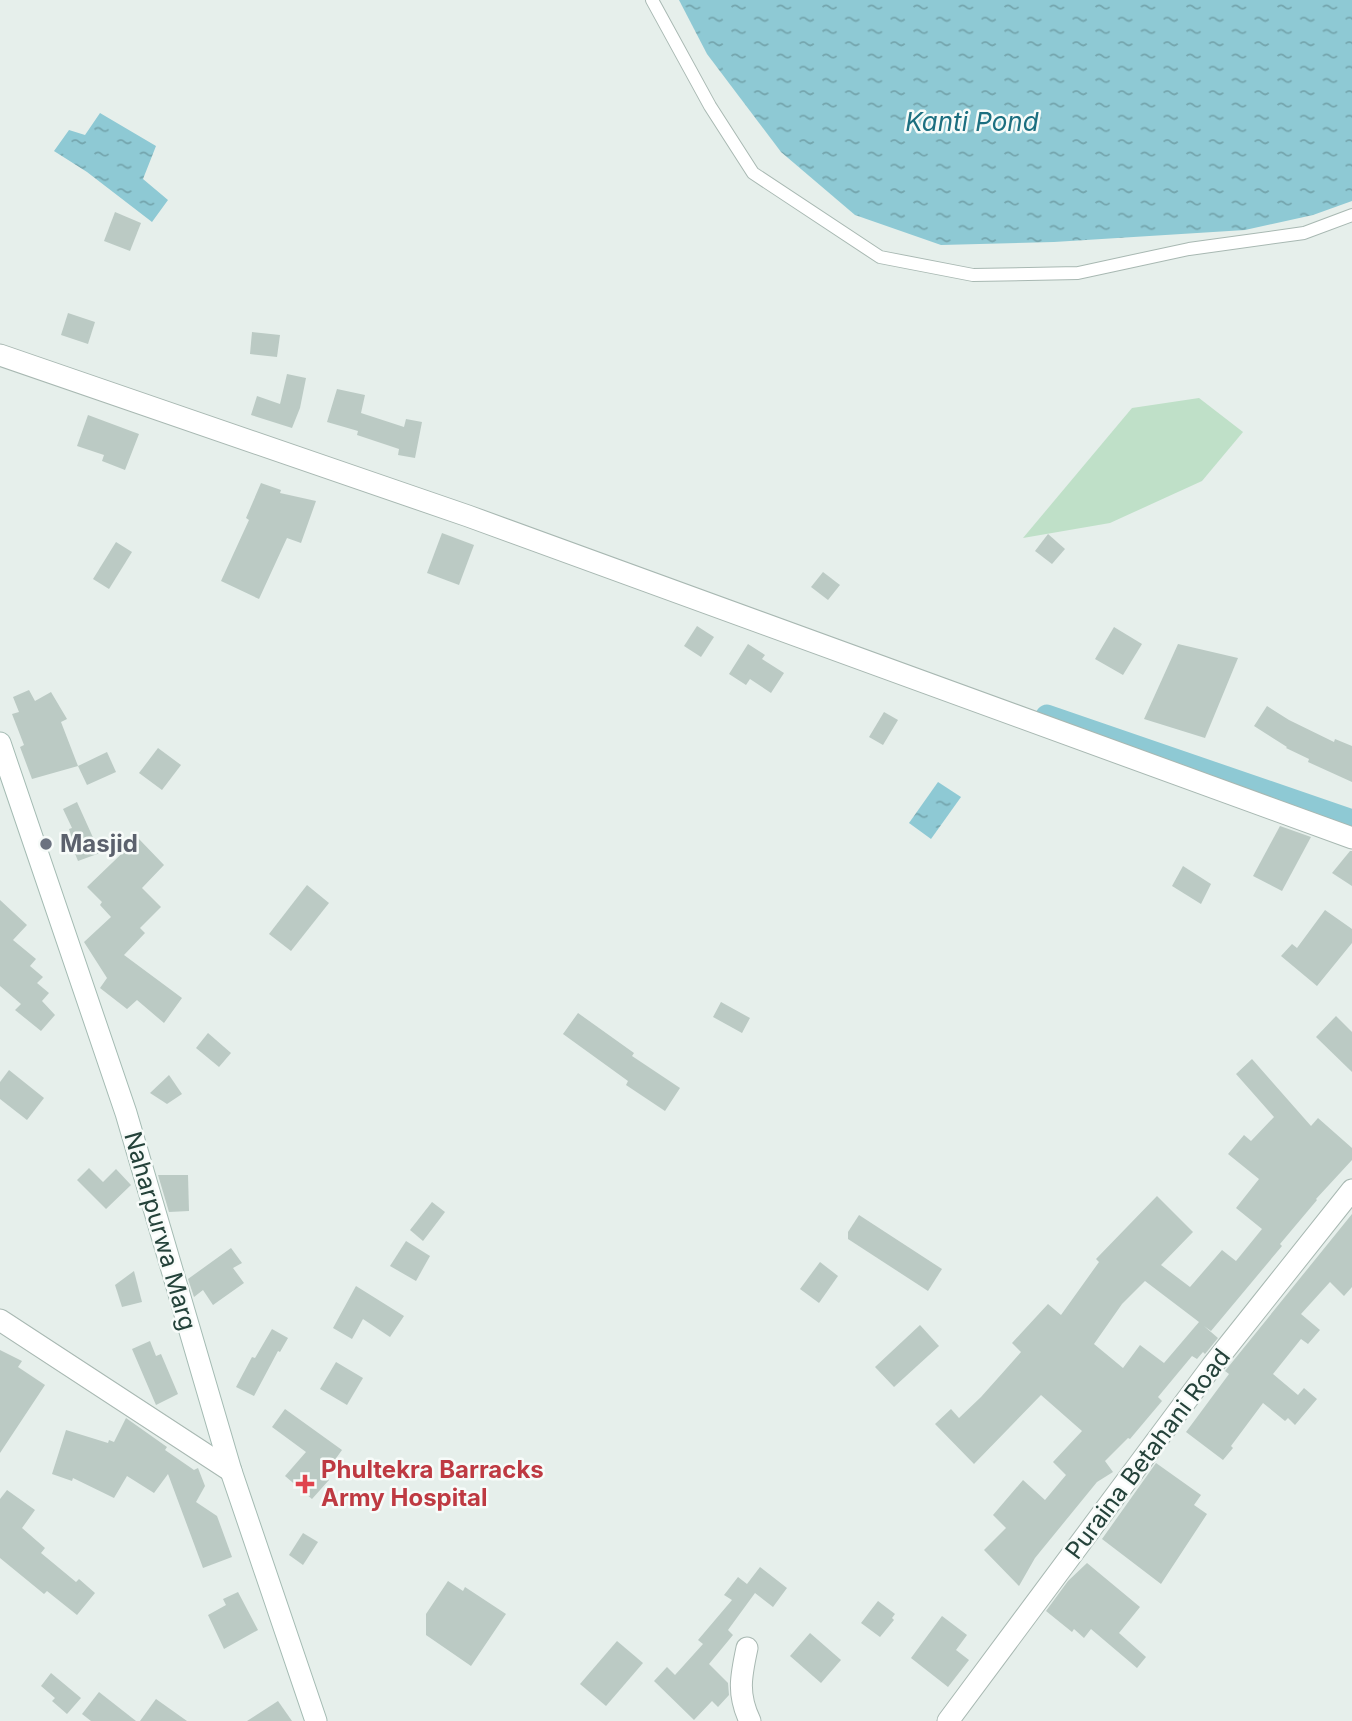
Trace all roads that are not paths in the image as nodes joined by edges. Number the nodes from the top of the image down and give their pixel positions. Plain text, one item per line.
1 (652, 0) edge
2 (1352, 215) edge
3 (0, 355) edge
4 (0, 743) edge
5 (1352, 838) edge
6 (1352, 1190) edge
7 (0, 1320) edge
8 (231, 1471) junction
9 (747, 1648) dead end
10 (316, 1721) edge
11 (750, 1721) edge
12 (948, 1721) edge

1 - 2 lane
3 - 5 street
4 - 8 street, Naharpurwa Marg
6 - 12 street, Puraina Betahani Road
7 - 8 street
8 - 10 street, Naharpurwa Marg
9 - 11 street

